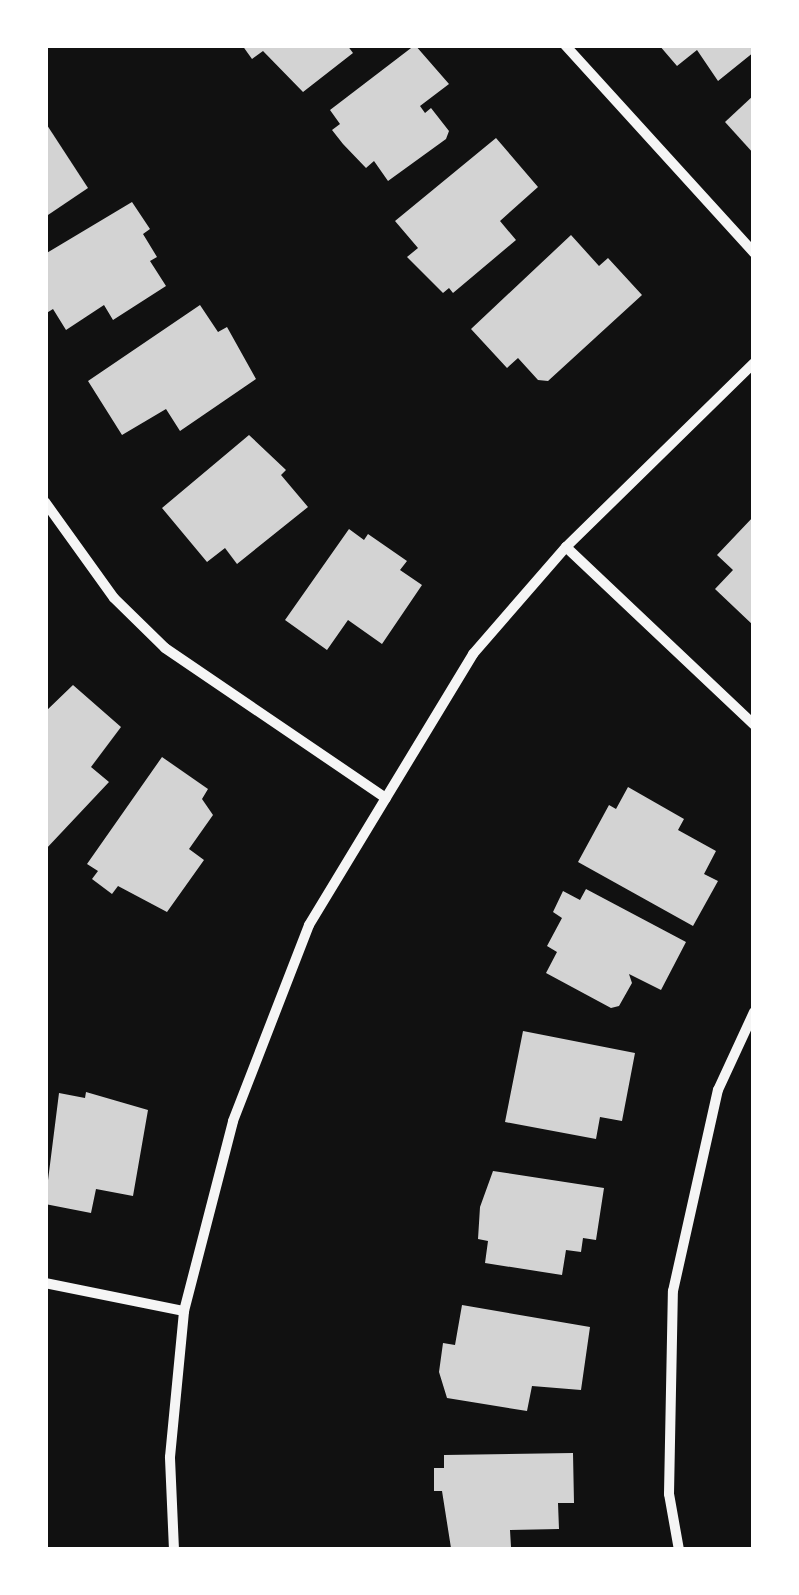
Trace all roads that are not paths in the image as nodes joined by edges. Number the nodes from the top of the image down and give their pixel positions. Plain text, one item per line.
1 (566, 45) edge
2 (754, 253) edge
3 (754, 363) edge
4 (45, 502) edge
5 (566, 546) junction
6 (754, 725) edge
7 (386, 798) junction
8 (754, 1012) edge
9 (45, 1282) edge
10 (184, 1311) junction
11 (174, 1550) edge
12 (679, 1550) edge

1 - 2 street
3 - 5 street
4 - 7 street
5 - 6 street
5 - 7 street
7 - 10 street
8 - 12 street
9 - 10 street
10 - 11 street

